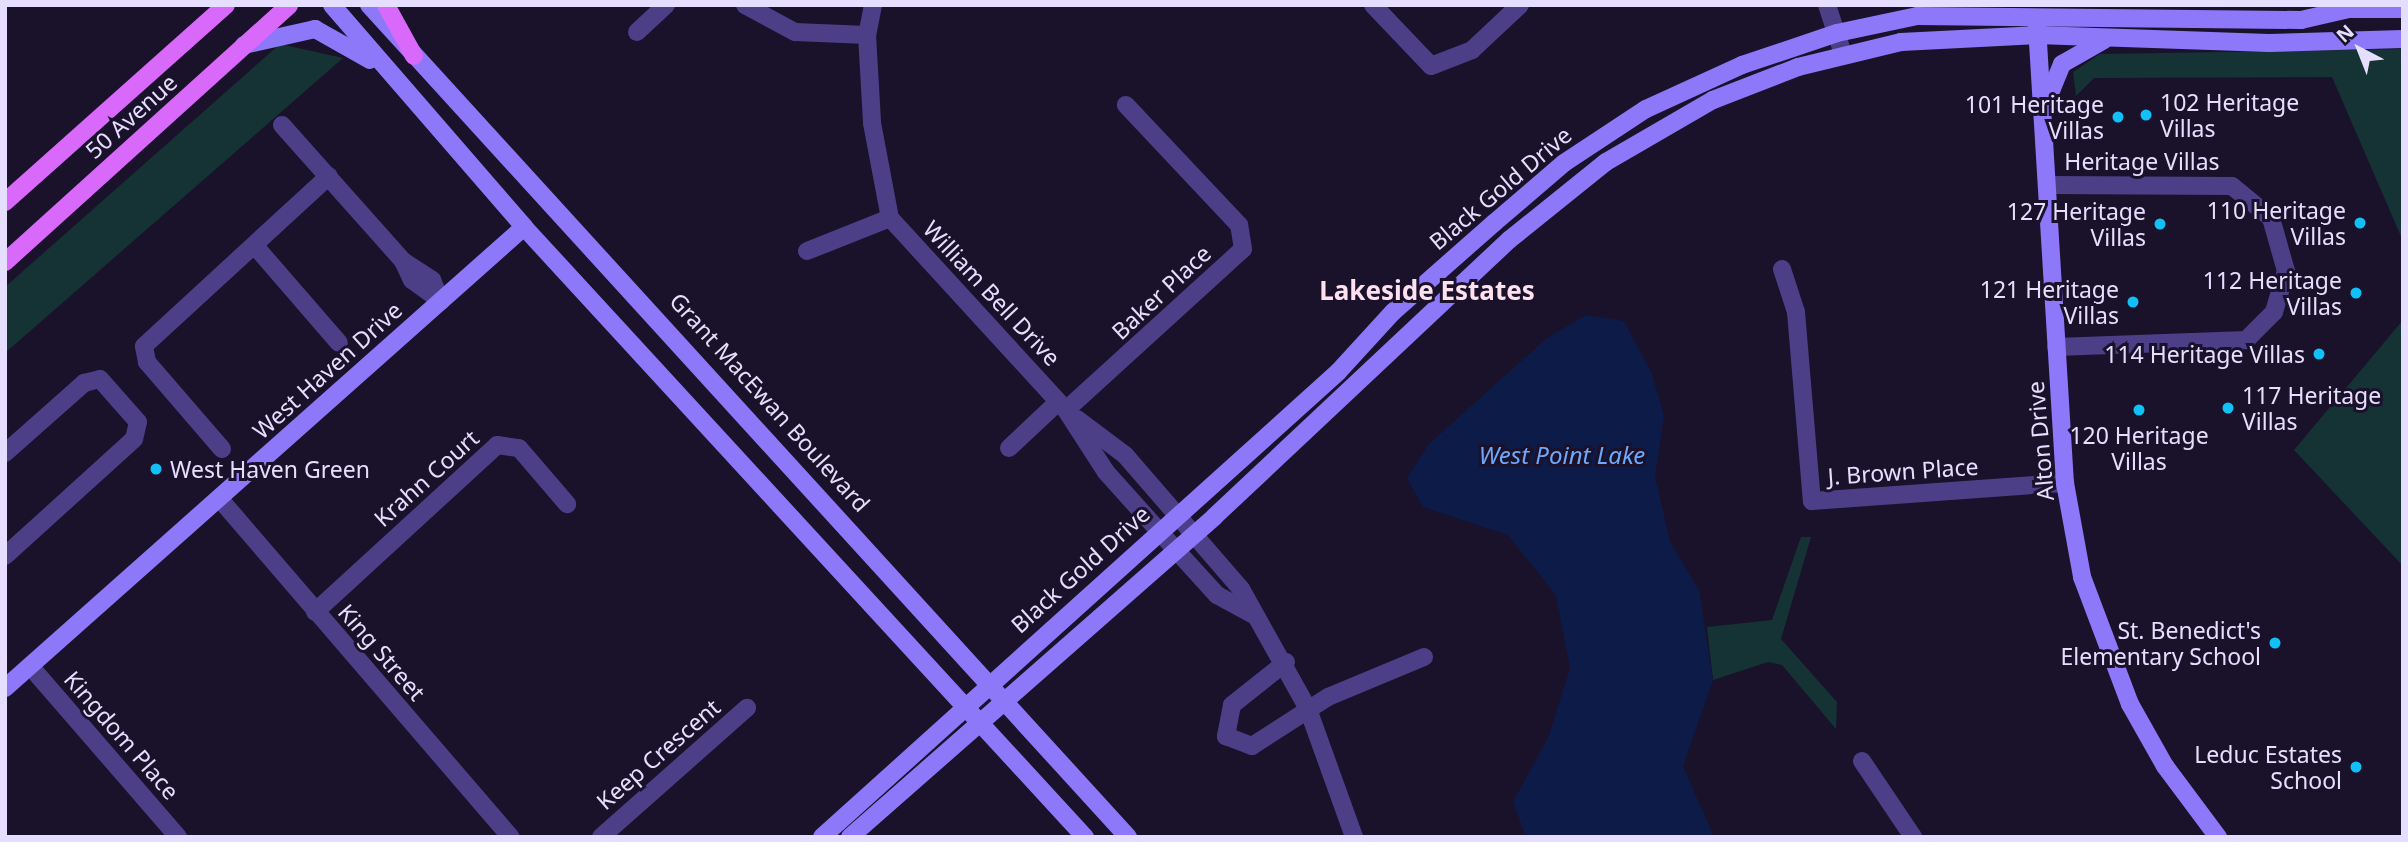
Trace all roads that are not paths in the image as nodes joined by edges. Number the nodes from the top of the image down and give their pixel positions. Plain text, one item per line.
1 (226, 5) edge
2 (289, 5) edge
3 (332, 5) edge
4 (369, 5) edge
5 (386, 5) edge
6 (666, 5) edge
7 (745, 5) edge
8 (873, 5) edge
9 (1373, 5) edge
10 (1520, 5) edge
11 (1827, 5) edge
12 (2403, 9) edge
13 (2036, 10) edge
14 (637, 32) dead end
15 (1836, 33) junction
16 (2037, 35) junction
17 (867, 36) junction
18 (2108, 38) junction
19 (2403, 39) edge
20 (244, 45) junction
21 (1843, 54) junction
22 (414, 56) junction
23 (389, 75) junction
24 (1126, 105) dead end
25 (2043, 113) junction
26 (282, 125) dead end
27 (329, 176) junction
28 (2049, 184) junction
29 (5, 202) edge
30 (890, 218) junction
31 (524, 227) junction
32 (255, 246) junction
33 (807, 251) dead end
34 (5, 262) edge
35 (1782, 269) dead end
36 (441, 301) junction
37 (339, 343) dead end
38 (2056, 348) junction
39 (1062, 406) junction
40 (1009, 448) dead end
41 (222, 449) dead end
42 (5, 453) edge
43 (2065, 483) junction
44 (219, 498) junction
45 (567, 504) dead end
46 (1180, 513) junction
47 (1159, 531) junction
48 (1197, 532) junction
49 (1176, 550) junction
50 (5, 556) edge
51 (315, 612) junction
52 (1254, 615) junction
53 (1424, 657) dead end
54 (1286, 662) junction
55 (30, 666) junction
56 (991, 683) junction
57 (6, 686) edge
58 (1007, 700) junction
59 (964, 705) junction
60 (747, 708) dead end
61 (1308, 709) junction
62 (979, 723) junction
63 (1862, 761) dead end
64 (178, 837) edge
65 (511, 837) edge
66 (601, 837) edge
67 (822, 837) edge
68 (850, 837) edge
69 (1085, 837) edge
70 (1128, 837) edge
71 (1354, 837) edge
72 (1913, 837) edge
73 (2218, 837) edge

1 - 29 main road, 50 Avenue
2 - 20 main road, 50 Avenue
3 - 23 main road
4 - 22 main road, Grant MacEwan Boulevard
5 - 22 main road
6 - 14 street
7 - 17 street
8 - 17 street, William Bell Drive
9 - 10 street
11 - 15 street
12 - 13 main road, Black Gold Drive
13 - 15 main road, Black Gold Drive
13 - 16 main road, Alton Drive
15 - 21 street
15 - 46 main road, Black Gold Drive
16 - 18 main road, Black Gold Drive
16 - 21 main road, Black Gold Drive
16 - 25 main road, Alton Drive
17 - 30 street, William Bell Drive
18 - 19 main road, Black Gold Drive
18 - 25 main road
20 - 23 main road
20 - 34 main road, 50 Avenue
21 - 48 main road, Black Gold Drive
22 - 56 main road, Grant MacEwan Boulevard
23 - 31 main road
24 - 39 street, Baker Place
25 - 28 main road, Alton Drive
26 - 27 street
27 - 32 street
27 - 36 street
28 - 38 main road, Alton Drive
28 - 38 street, Heritage Villas
30 - 33 street, William Bell Drive
30 - 39 street, William Bell Drive
31 - 36 main road, West Haven Drive
31 - 59 main road
32 - 37 street
32 - 41 street
35 - 43 street, J. Brown Place
36 - 44 main road, West Haven Drive
38 - 43 main road, Alton Drive
39 - 40 street, William Bell Drive
39 - 46 street, William Bell Drive
39 - 47 street, William Bell Drive
42 - 50 street
43 - 73 main road, Alton Drive
44 - 51 street, King Street
44 - 55 main road, West Haven Drive
45 - 51 street, Krahn Court
46 - 47 main road, Black Gold Drive
46 - 48 street, William Bell Drive
47 - 49 street, William Bell Drive
47 - 56 main road, Black Gold Drive
48 - 49 main road, Black Gold Drive
48 - 52 street, William Bell Drive
49 - 52 street, William Bell Drive
49 - 58 main road, Black Gold Drive
51 - 65 street, King Street
52 - 54 street, William Bell Drive
53 - 61 street
54 - 61 street, William Bell Drive
54 - 61 street
55 - 57 main road, West Haven Drive
55 - 64 street, Kingdom Place
56 - 58 main road, Grant MacEwan Boulevard
56 - 59 main road, Black Gold Drive
58 - 62 main road, Black Gold Drive
58 - 70 main road, Grant MacEwan Boulevard
59 - 62 main road
59 - 67 main road, Black Gold Drive
60 - 66 street, Keep Crescent
61 - 71 street, William Bell Drive
62 - 68 main road, Black Gold Drive
62 - 69 main road
63 - 72 street

